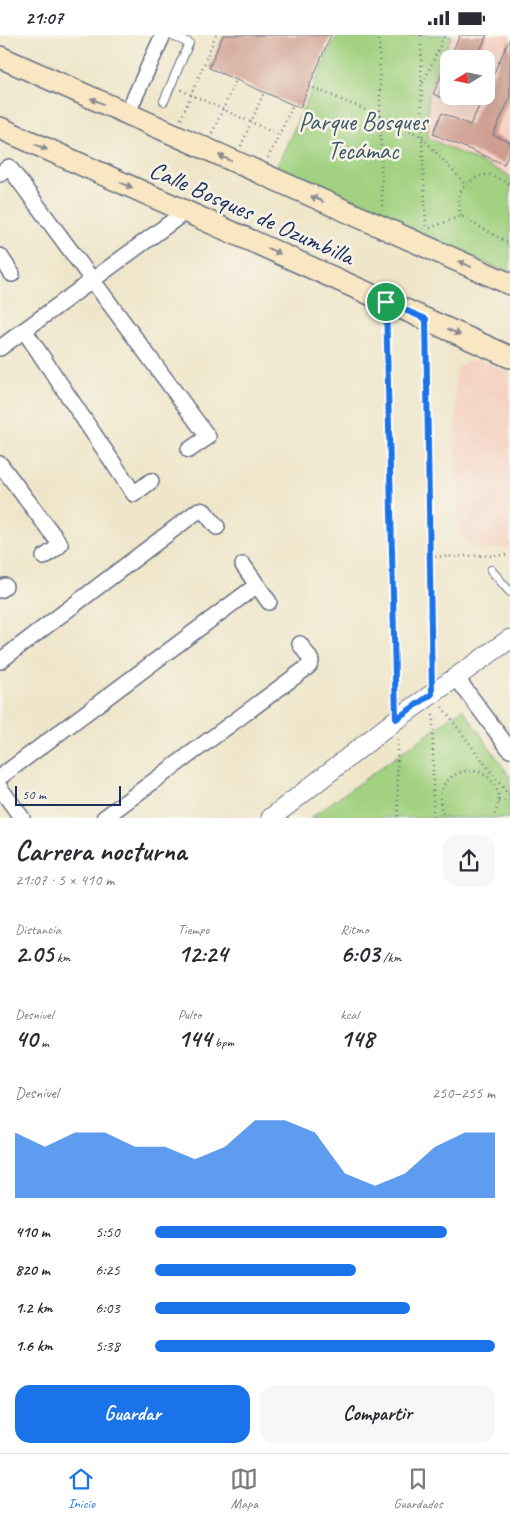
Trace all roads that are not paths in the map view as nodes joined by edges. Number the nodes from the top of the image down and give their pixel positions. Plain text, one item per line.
1 (163, 35) edge
2 (170, 35) edge
3 (0, 57) edge
4 (164, 101) dead end
5 (127, 114) junction
6 (0, 129) edge
7 (0, 174) edge
8 (185, 212) junction
9 (0, 256) edge
10 (12, 274) dead end
11 (92, 280) junction
12 (510, 284) edge
13 (24, 330) junction
14 (0, 348) edge
15 (510, 357) edge
16 (189, 450) dead end
17 (0, 464) edge
18 (151, 481) dead end
19 (218, 527) dead end
20 (44, 557) dead end
21 (243, 565) dead end
22 (491, 570) dead end
23 (257, 585) junction
24 (510, 593) edge
25 (269, 602) dead end
26 (510, 639) edge
27 (300, 644) dead end
28 (0, 661) edge
29 (456, 677) junction
30 (510, 750) edge
31 (0, 777) edge
32 (0, 788) edge
33 (22, 818) edge
34 (104, 818) edge
35 (271, 818) edge

1 - 5 street
2 - 4 lane
5 -> 3 main road, Calle Bosques de Ozumbilla
12 -> 5 main road, Calle Bosques de Ozumbilla
6 -> 8 main road, Calle Bosques de Ozumbilla
7 - 11 street
8 - 11 street
8 -> 15 main road, Calle Bosques de Ozumbilla
9 - 10 street
11 - 13 street
11 - 16 street
13 - 14 street
13 - 18 street
17 - 20 street
19 - 28 street
21 - 23 street
22 - 24 lane
23 - 25 street
23 - 31 street
26 - 29 street
27 - 34 street
29 - 30 street
29 - 35 street
32 - 33 street

